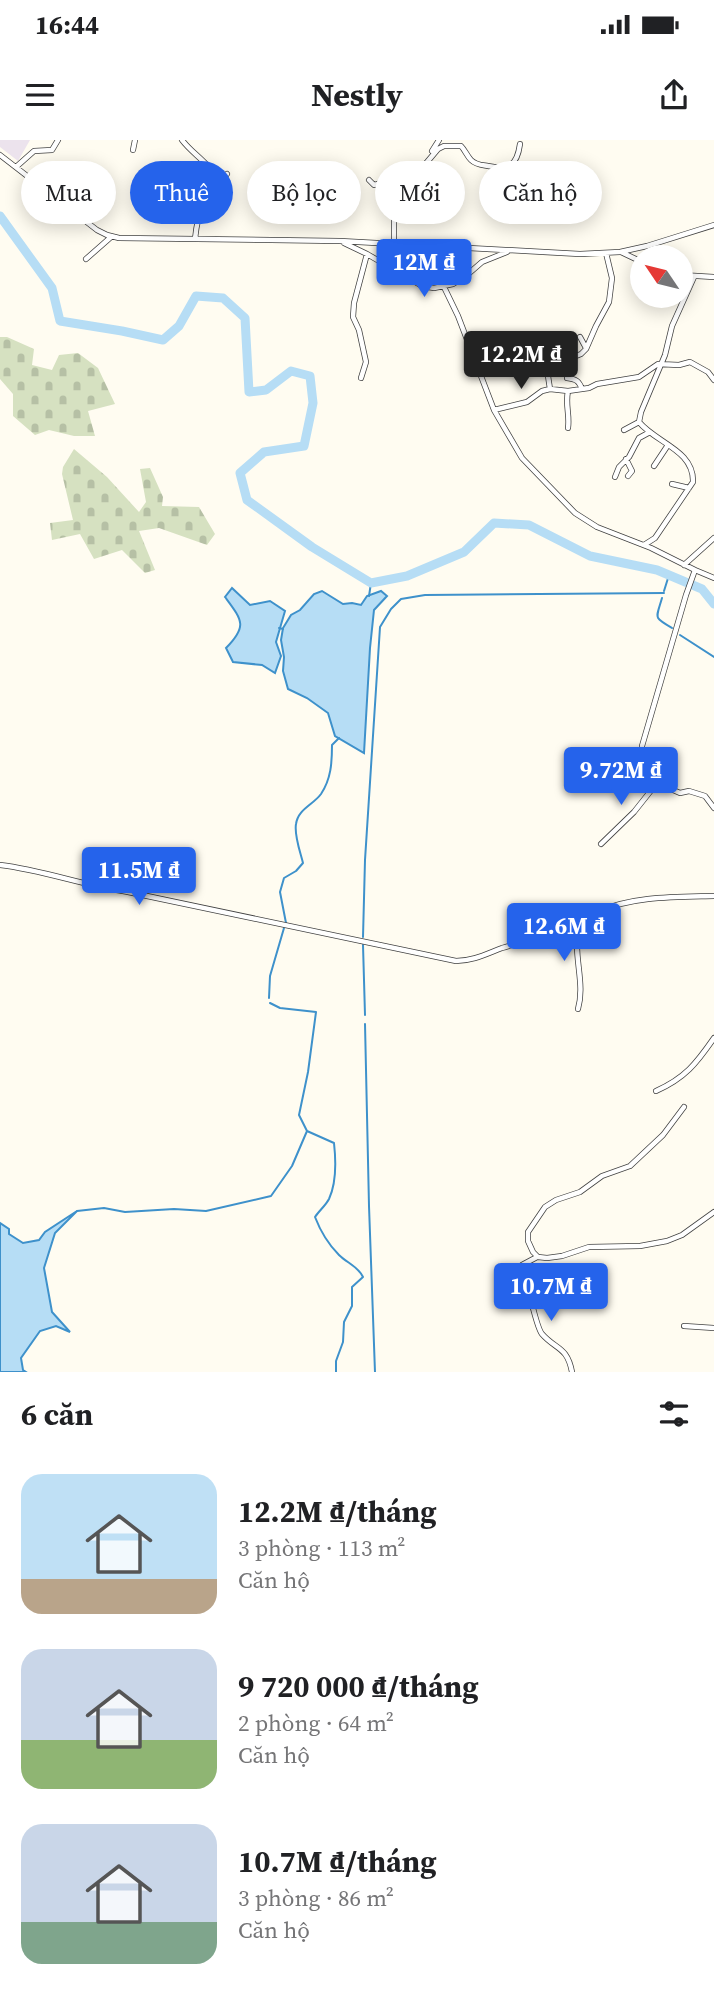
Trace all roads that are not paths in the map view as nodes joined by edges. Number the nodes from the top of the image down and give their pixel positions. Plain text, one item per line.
1 (58, 140) edge
2 (135, 140) edge
3 (182, 140) edge
4 (439, 140) edge
5 (520, 144) dead end
6 (133, 150) dead end
7 (0, 155) edge
8 (202, 161) edge
9 (428, 161) edge
10 (429, 161) edge
11 (16, 167) junction
12 (369, 180) dead end
13 (375, 185) edge
14 (198, 224) edge
15 (394, 224) edge
16 (714, 225) edge
17 (112, 237) junction
18 (195, 239) junction
19 (340, 242) junction
20 (394, 245) junction
21 (510, 251) junction
22 (620, 252) junction
23 (606, 253) junction
24 (367, 254) junction
25 (630, 257) edge
26 (86, 260) dead end
27 (694, 277) joint
28 (714, 277) edge
29 (444, 287) junction
30 (580, 337) dead end
31 (586, 349) junction
32 (662, 364) junction
33 (361, 378) dead end
34 (567, 378) dead end
35 (714, 380) edge
36 (550, 389) junction
37 (582, 389) junction
38 (568, 391) junction
39 (494, 410) junction
40 (639, 422) junction
41 (568, 428) dead end
42 (624, 430) dead end
43 (650, 432) junction
44 (668, 445) junction
45 (626, 459) junction
46 (654, 466) dead end
47 (628, 476) dead end
48 (615, 477) dead end
49 (672, 484) dead end
50 (689, 488) junction
51 (713, 540) edge
52 (644, 545) junction
53 (684, 565) junction
54 (695, 571) junction
55 (714, 578) edge
56 (624, 762) dead end
57 (641, 766) junction
58 (657, 783) junction
59 (714, 808) edge
60 (601, 844) dead end
61 (0, 865) edge
62 (714, 896) edge
63 (580, 923) junction
64 (578, 1009) dead end
65 (714, 1038) edge
66 (656, 1091) dead end
67 (684, 1107) dead end
68 (714, 1212) edge
69 (538, 1257) junction
70 (684, 1326) dead end
71 (714, 1328) edge
72 (572, 1372) edge

1 - 11 street
2 - 6 street
3 - 8 street
4 - 9 street
5 - 10 street
7 - 11 street
11 - 17 street
12 - 13 street
14 - 18 street
15 - 20 street
16 - 22 street
17 - 18 street
17 - 26 street
18 - 19 street
19 - 20 street
19 - 24 street
20 - 21 street
21 - 23 street
21 - 29 street
22 - 23 street
22 - 25 street
23 - 31 street
24 - 29 street
24 - 33 street
27 - 28 street
27 - 32 street
29 - 39 street
30 - 31 street
31 - 36 street
32 - 35 street
32 - 37 street
32 - 40 street
34 - 37 street
36 - 38 street
36 - 39 street
37 - 38 street
38 - 41 street
39 - 52 street
40 - 42 street
40 - 43 street
43 - 44 street
43 - 45 street
44 - 46 street
44 - 50 street
45 - 47 street
45 - 48 street
49 - 50 street
50 - 52 street
51 - 53 street
52 - 53 street
53 - 54 street
54 - 55 street
54 - 57 street
56 - 57 street
57 - 58 street
58 - 59 street
58 - 60 street
61 - 63 street
62 - 63 street
63 - 64 street
65 - 66 street
67 - 69 street
68 - 69 street
69 - 72 street
70 - 71 street

